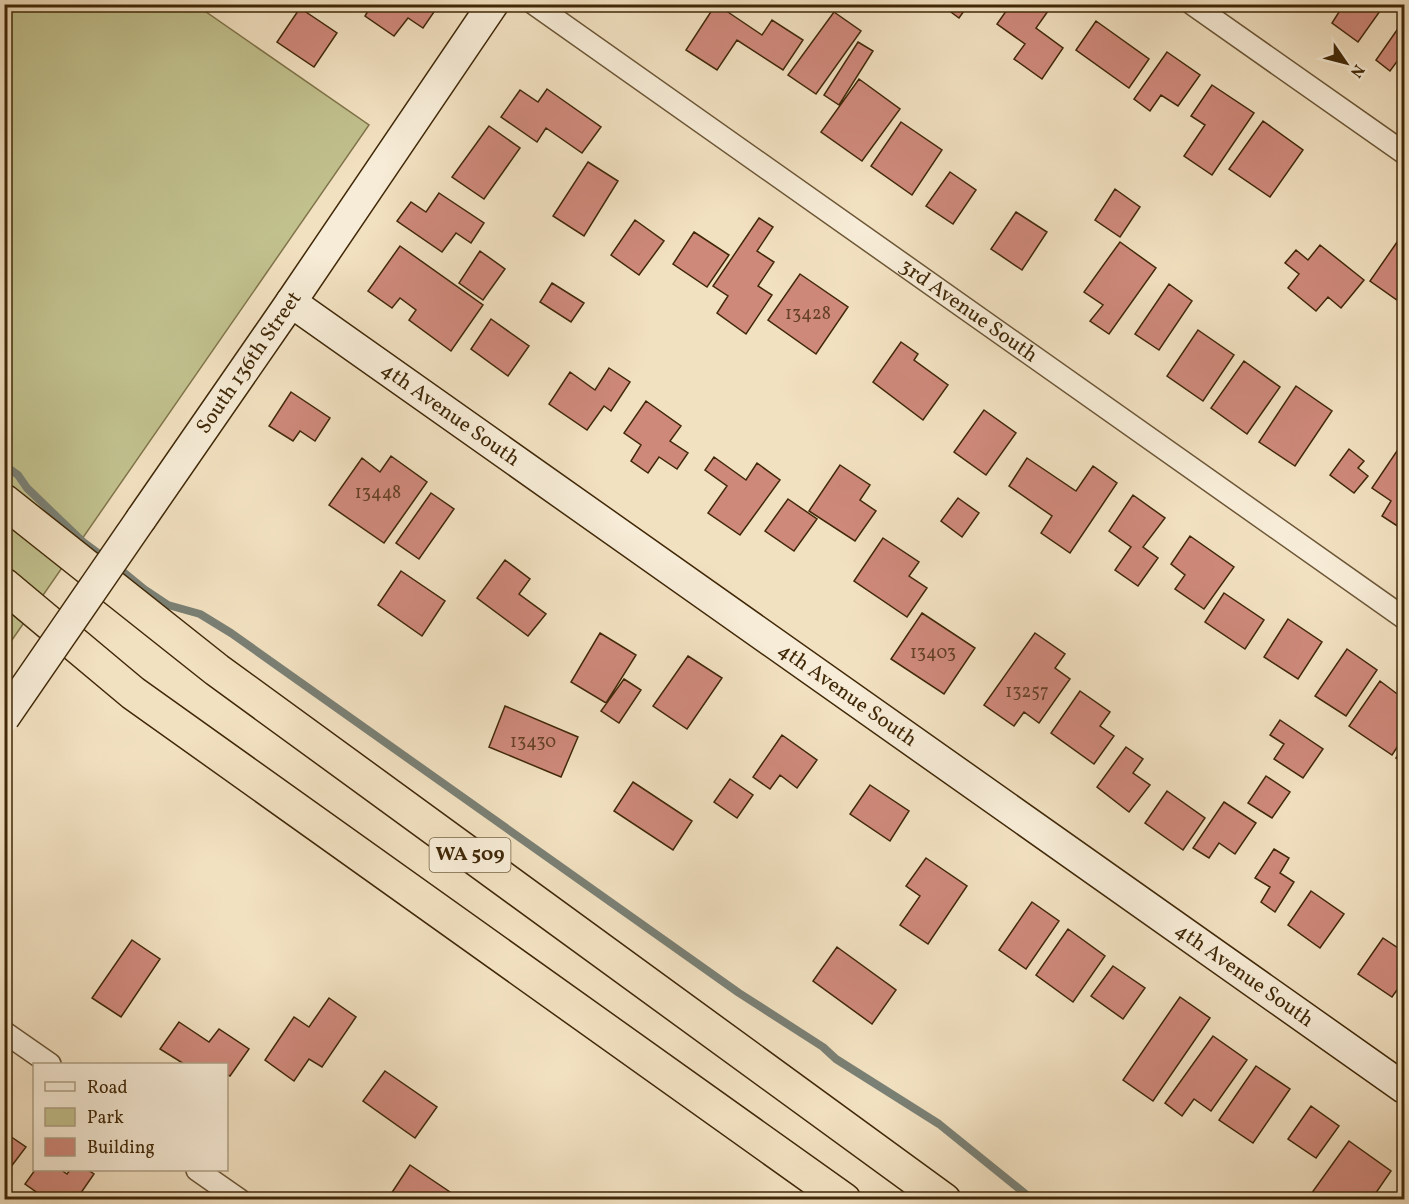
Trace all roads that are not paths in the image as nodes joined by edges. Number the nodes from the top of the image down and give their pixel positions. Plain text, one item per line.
1 (493, 4) edge
2 (534, 4) edge
3 (1192, 4) edge
4 (1404, 153) edge
5 (291, 302) junction
6 (4, 501) edge
7 (4, 585) edge
8 (1404, 618) edge
9 (4, 718) edge
10 (4, 1032) edge
11 (47, 1063) edge
12 (1404, 1088) edge
13 (199, 1171) edge
14 (240, 1200) edge
15 (844, 1200) edge
16 (944, 1200) edge

1 - 5 street, South 136th Street
2 - 8 street, 3rd Avenue South
3 - 4 street
5 - 9 street, South 136th Street, bridge
5 - 12 street, 4th Avenue South
6 - 16 highway, WA 509
7 - 15 highway, WA 509
10 - 11 street
13 - 14 street

